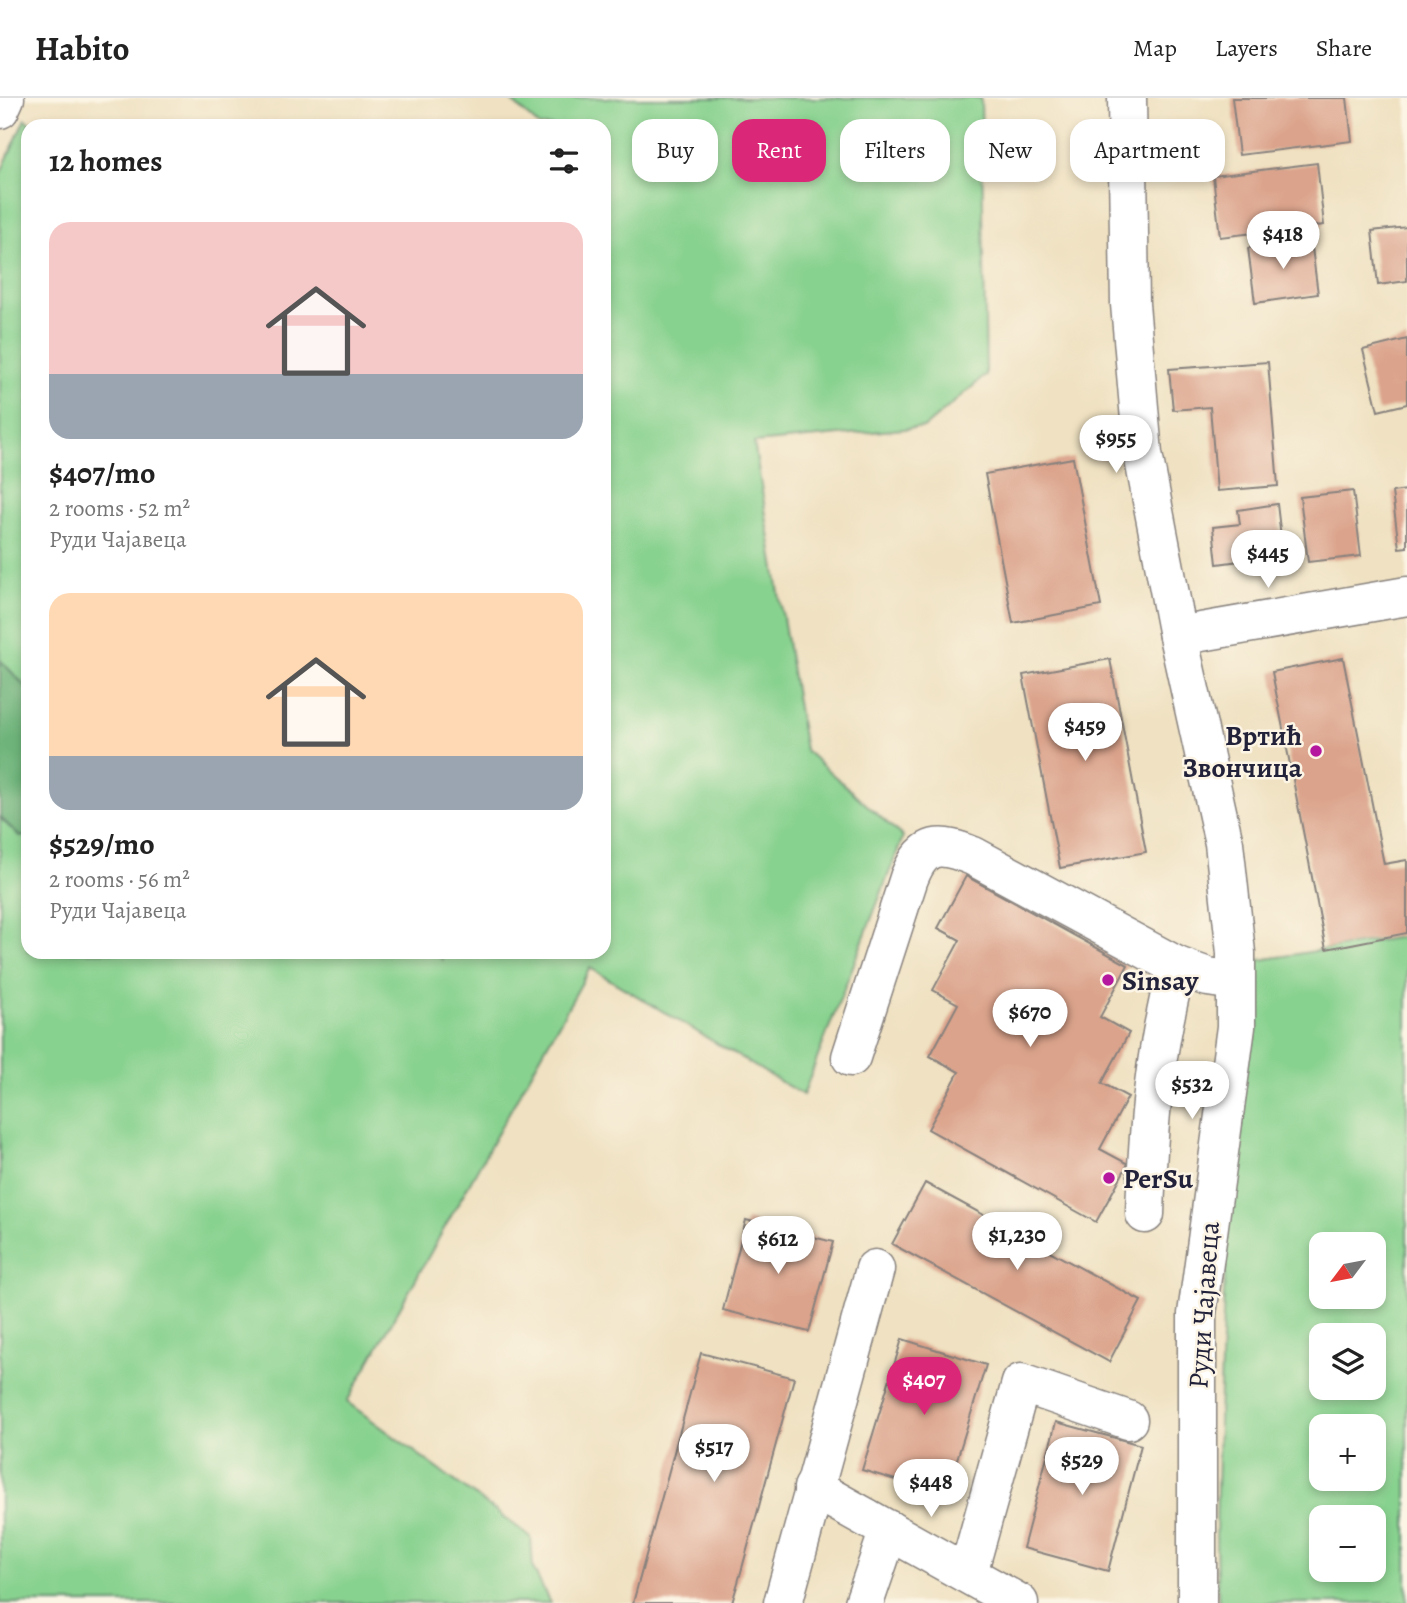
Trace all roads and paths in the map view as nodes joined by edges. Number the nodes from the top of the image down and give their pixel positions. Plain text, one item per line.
1 (5, 98) edge
2 (1127, 98) edge
3 (0, 109) edge
4 (1407, 596) edge
5 (1178, 636) junction
6 (1177, 966) junction
7 (1235, 981) junction
8 (851, 1057) dead end
9 (1145, 1214) dead end
10 (875, 1269) dead end
11 (1128, 1420) dead end
12 (813, 1488) junction
13 (889, 1530) junction
14 (968, 1573) junction
15 (783, 1603) edge
16 (864, 1603) edge
17 (1019, 1603) edge
18 (1197, 1603) edge

1 - 3 street
2 - 5 street, Руди Чајавеца
4 - 5 street
5 - 7 street, Руди Чајавеца
6 - 7 street
6 - 8 street
6 - 9 street
7 - 18 street, Руди Чајавеца
10 - 12 street
11 - 14 street
12 - 13 street
12 - 15 street
13 - 14 street
13 - 16 street
14 - 17 street

